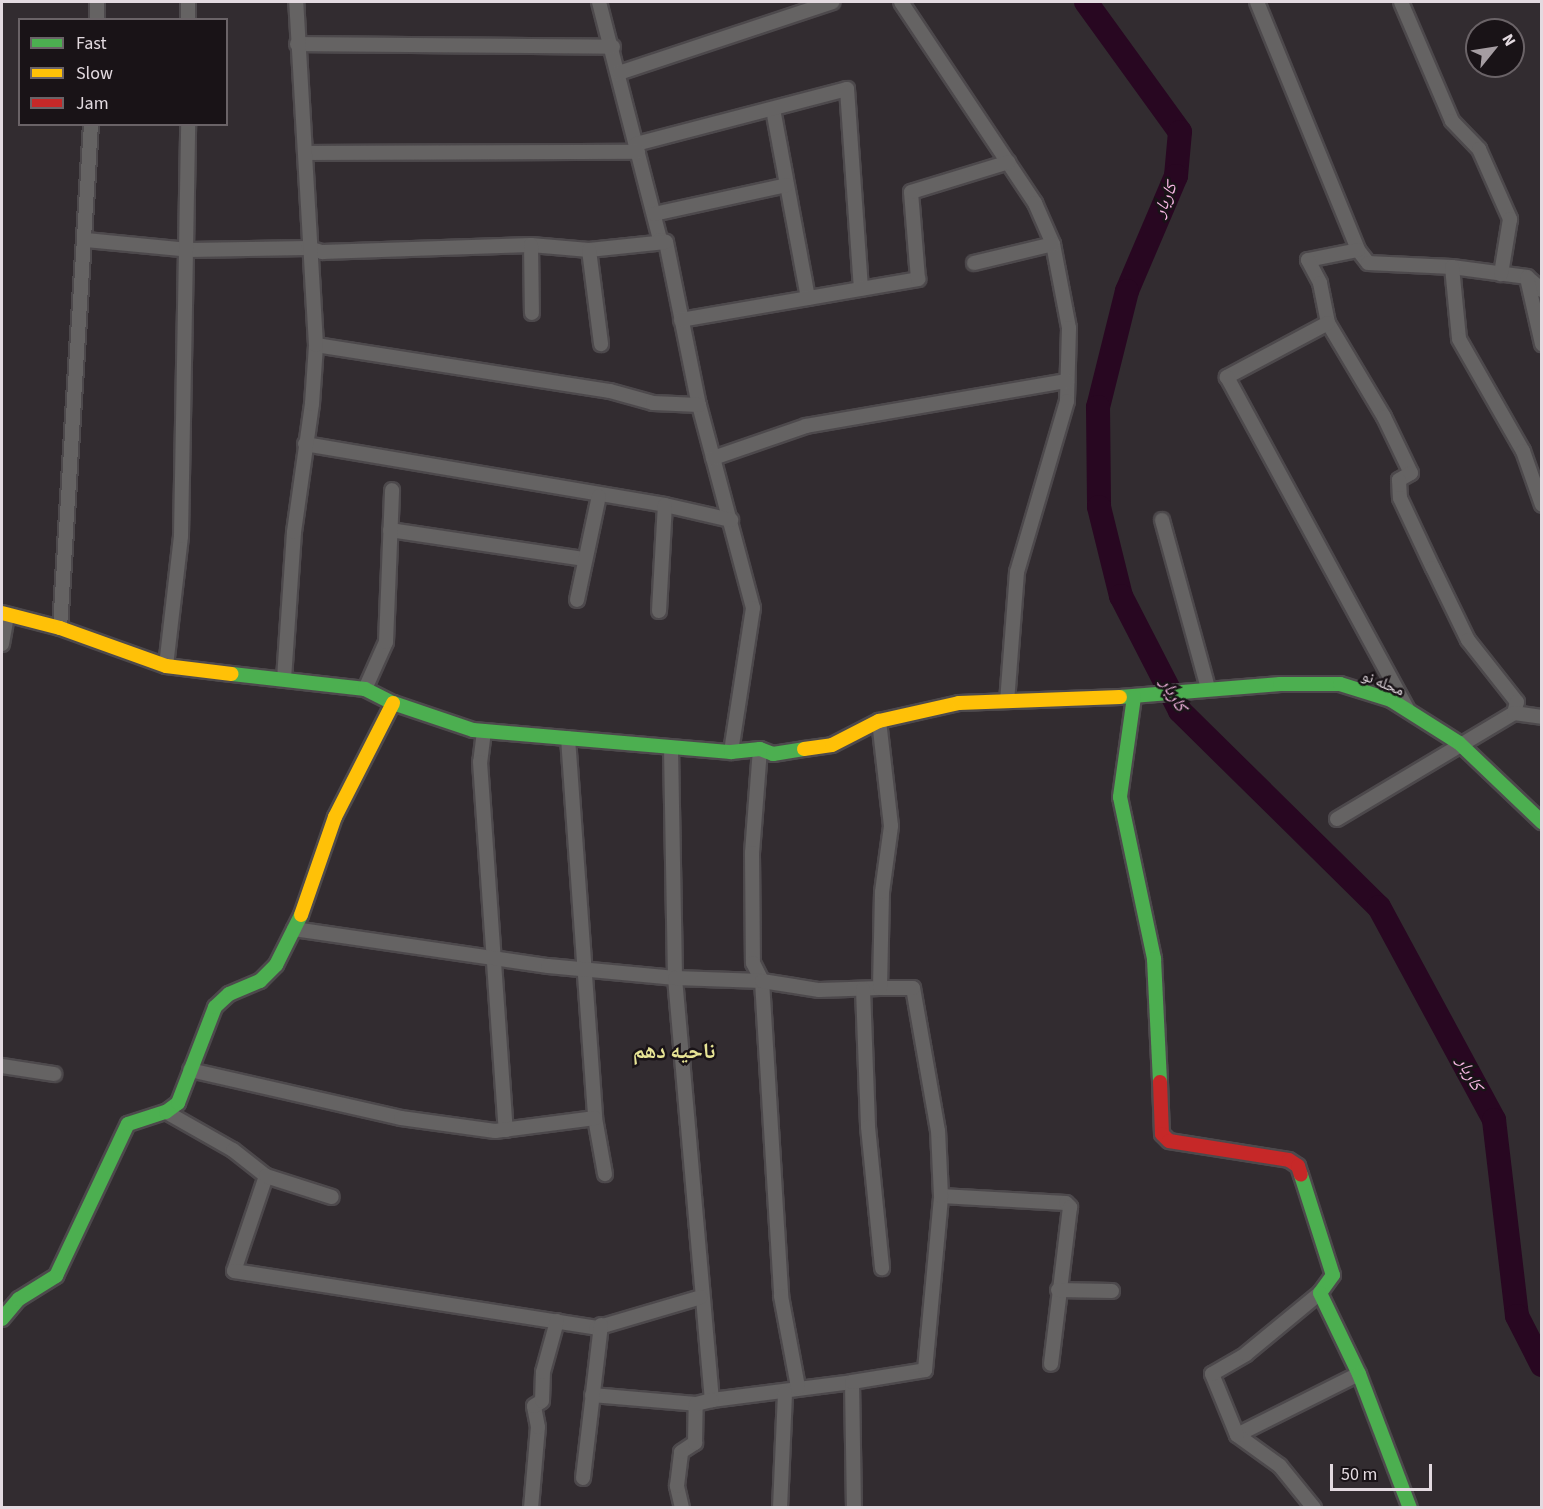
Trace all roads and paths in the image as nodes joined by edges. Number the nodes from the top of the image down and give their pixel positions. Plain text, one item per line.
1 (98, 2) edge
2 (188, 2) edge
3 (296, 2) edge
4 (601, 2) edge
5 (833, 2) edge
6 (901, 2) edge
7 (1257, 2) edge
8 (1401, 2) edge
9 (97, 18) edge
10 (188, 18) edge
11 (297, 44) junction
12 (613, 47) junction
13 (619, 74) junction
14 (773, 110) junction
15 (91, 126) edge
16 (188, 126) edge
17 (637, 148) junction
18 (307, 153) junction
19 (1009, 162) junction
20 (787, 185) junction
21 (654, 213) junction
22 (86, 240) junction
23 (666, 242) junction
24 (1053, 244) junction
25 (531, 245) junction
26 (308, 248) junction
27 (189, 250) junction
28 (589, 250) junction
29 (1358, 250) junction
30 (974, 263) dead end
31 (1452, 267) junction
32 (1501, 274) junction
33 (1527, 278) junction
34 (861, 289) junction
35 (1542, 290) edge
36 (808, 298) junction
37 (532, 313) dead end
38 (681, 320) junction
39 (1328, 323) junction
40 (601, 344) dead end
41 (1542, 344) edge
42 (316, 345) junction
43 (1067, 381) junction
44 (699, 405) junction
45 (305, 444) junction
46 (713, 458) junction
47 (392, 490) dead end
48 (599, 496) junction
49 (665, 505) junction
50 (1542, 505) edge
51 (731, 520) junction
52 (1162, 520) dead end
53 (390, 530) junction
54 (585, 559) junction
55 (577, 600) dead end
56 (659, 611) dead end
57 (4, 614) edge
58 (60, 628) junction
59 (2, 644) edge
60 (166, 666) junction
61 (284, 679) junction
62 (1208, 688) junction
63 (364, 689) junction
64 (1138, 696) junction
65 (1007, 701) junction
66 (393, 703) junction
67 (1408, 711) junction
68 (1514, 713) junction
69 (1542, 717) edge
70 (879, 721) junction
71 (484, 731) junction
72 (568, 738) junction
73 (1459, 743) junction
74 (670, 748) junction
75 (760, 749) junction
76 (731, 752) junction
77 (1337, 819) dead end
78 (1542, 822) edge
79 (294, 929) junction
80 (494, 957) junction
81 (587, 969) junction
82 (675, 978) junction
83 (762, 981) junction
84 (880, 988) junction
85 (863, 989) junction
86 (2, 1066) edge
87 (190, 1070) junction
88 (54, 1074) dead end
89 (166, 1112) junction
90 (595, 1118) junction
91 (506, 1130) junction
92 (605, 1174) dead end
93 (266, 1176) junction
94 (941, 1196) junction
95 (332, 1197) dead end
96 (882, 1268) dead end
97 (1058, 1290) junction
98 (1112, 1292) dead end
99 (1320, 1293) junction
100 (701, 1298) junction
101 (2, 1319) edge
102 (556, 1321) junction
103 (601, 1325) junction
104 (1051, 1364) dead end
105 (1359, 1374) junction
106 (852, 1382) junction
107 (791, 1390) junction
108 (592, 1395) junction
109 (712, 1400) junction
110 (696, 1404) junction
111 (1237, 1435) junction
112 (583, 1478) dead end
113 (531, 1508) edge
114 (682, 1508) edge
115 (780, 1508) edge
116 (854, 1508) edge
117 (1314, 1508) edge
118 (1410, 1508) edge

1 - 9 street
2 - 10 street
3 - 11 street
4 - 12 street
5 - 13 street
6 - 19 street
7 - 29 street
8 - 32 street
11 - 12 street
11 - 18 street
12 - 13 street
13 - 17 street
14 - 17 street
14 - 20 street
14 - 34 street
15 - 22 street
16 - 27 street
17 - 18 street
17 - 21 street
18 - 26 street
19 - 24 street
19 - 34 street
20 - 21 street
20 - 36 street
21 - 23 street
22 - 27 street
22 - 58 street
23 - 28 street
23 - 38 street
24 - 30 street
24 - 43 street
25 - 26 street
25 - 28 street
25 - 37 street
26 - 27 street
26 - 42 street
27 - 60 street
28 - 40 street
29 - 31 street
29 - 39 street
31 - 32 street
31 - 50 street
32 - 33 street
33 - 35 street
33 - 41 street
34 - 36 street
36 - 38 street
38 - 44 street
39 - 67 street
39 - 68 street
42 - 44 street
42 - 45 street
43 - 46 street
43 - 65 street
44 - 46 street
45 - 48 street
45 - 61 street
46 - 51 street
47 - 53 street
48 - 49 street
48 - 54 street
49 - 51 street
49 - 56 street
51 - 76 street
52 - 62 street
53 - 54 street
53 - 63 street
54 - 55 street
57 - 58 street, محله نو
57 - 59 street
58 - 60 street, محله نو
60 - 61 street, محله نو
61 - 63 street, محله نو
62 - 64 street, محله نو
62 - 67 street, محله نو
63 - 66 street, محله نو
64 - 65 street, محله نو
64 - 99 street
65 - 70 street, محله نو
66 - 71 street, محله نو
66 - 79 street
67 - 73 street, محله نو
68 - 69 street
68 - 73 street
70 - 75 street, محله نو
70 - 84 street
71 - 72 street, محله نو
71 - 80 street
72 - 74 street, محله نو
72 - 81 street
73 - 77 street
73 - 78 street, محله نو
74 - 76 street, محله نو
74 - 82 street
75 - 76 street, محله نو
75 - 83 street
79 - 80 street
79 - 87 street
80 - 81 street
80 - 91 street
81 - 82 street
81 - 90 street
82 - 83 street
82 - 100 street
83 - 85 street
83 - 107 street
84 - 85 street
84 - 94 street
85 - 96 street
86 - 88 street
87 - 89 street
87 - 91 street
89 - 93 street
89 - 101 street
90 - 91 street
90 - 92 street
93 - 95 street
93 - 102 street
94 - 97 street
94 - 106 street
97 - 98 street
97 - 104 street
99 - 105 street
99 - 111 street
100 - 103 street
100 - 109 street
102 - 103 street
102 - 113 street
103 - 108 street
105 - 111 street
105 - 118 street
106 - 107 street
106 - 116 street
107 - 109 street
107 - 115 street
108 - 110 street
108 - 112 street
109 - 110 street
110 - 114 street
111 - 117 street

